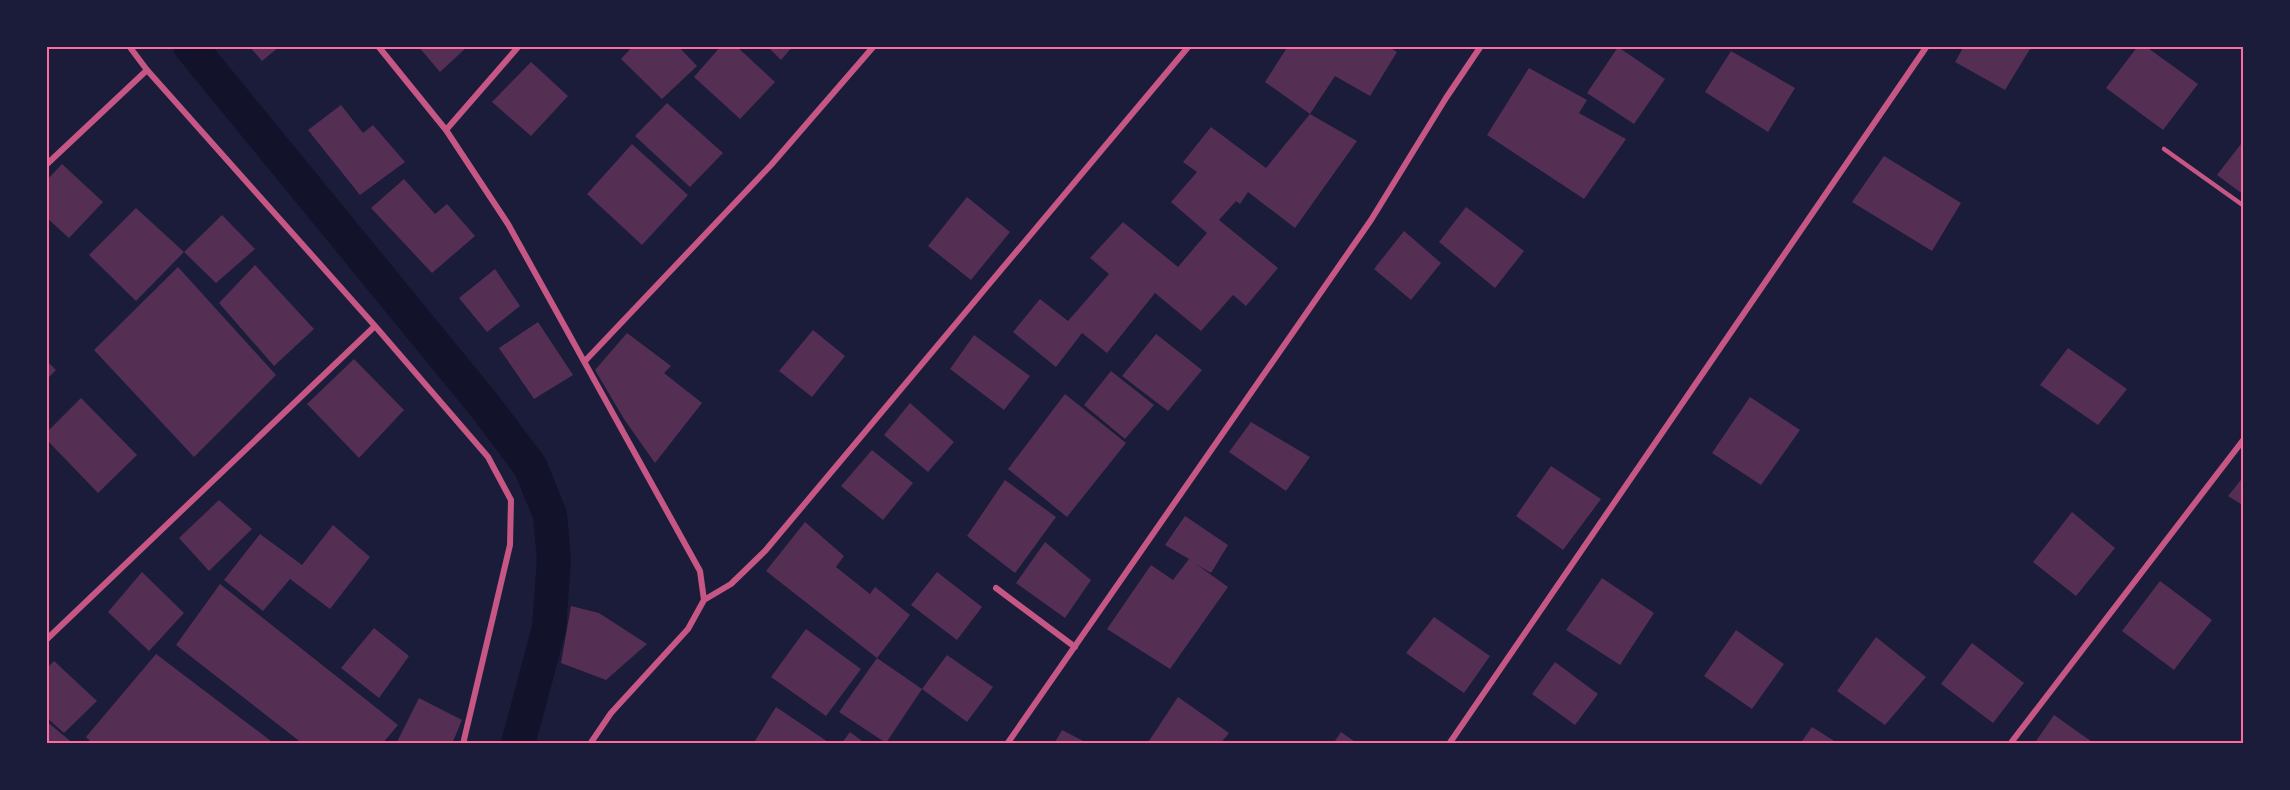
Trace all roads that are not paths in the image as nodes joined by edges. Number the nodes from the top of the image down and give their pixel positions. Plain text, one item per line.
1 (129, 46) edge
2 (378, 46) edge
3 (519, 46) edge
4 (874, 46) edge
5 (1189, 46) edge
6 (1481, 46) edge
7 (1928, 46) edge
8 (147, 70) junction
9 (446, 130) junction
10 (2164, 149) dead end
11 (46, 165) edge
12 (2244, 206) edge
13 (375, 326) junction
14 (585, 361) junction
15 (2244, 439) edge
16 (996, 588) dead end
17 (704, 600) junction
18 (46, 640) edge
19 (1076, 647) junction
20 (463, 744) edge
21 (590, 744) edge
22 (1007, 744) edge
23 (1449, 744) edge
24 (2010, 744) edge

1 - 8 street
2 - 9 street
3 - 9 street
4 - 14 street
5 - 17 street
6 - 19 street
7 - 23 street
8 - 11 street
8 - 13 street
9 - 14 street
10 - 12 lane
13 - 18 street
13 - 20 street
14 - 17 street
15 - 24 street
16 - 19 street
17 - 21 street
19 - 22 street

